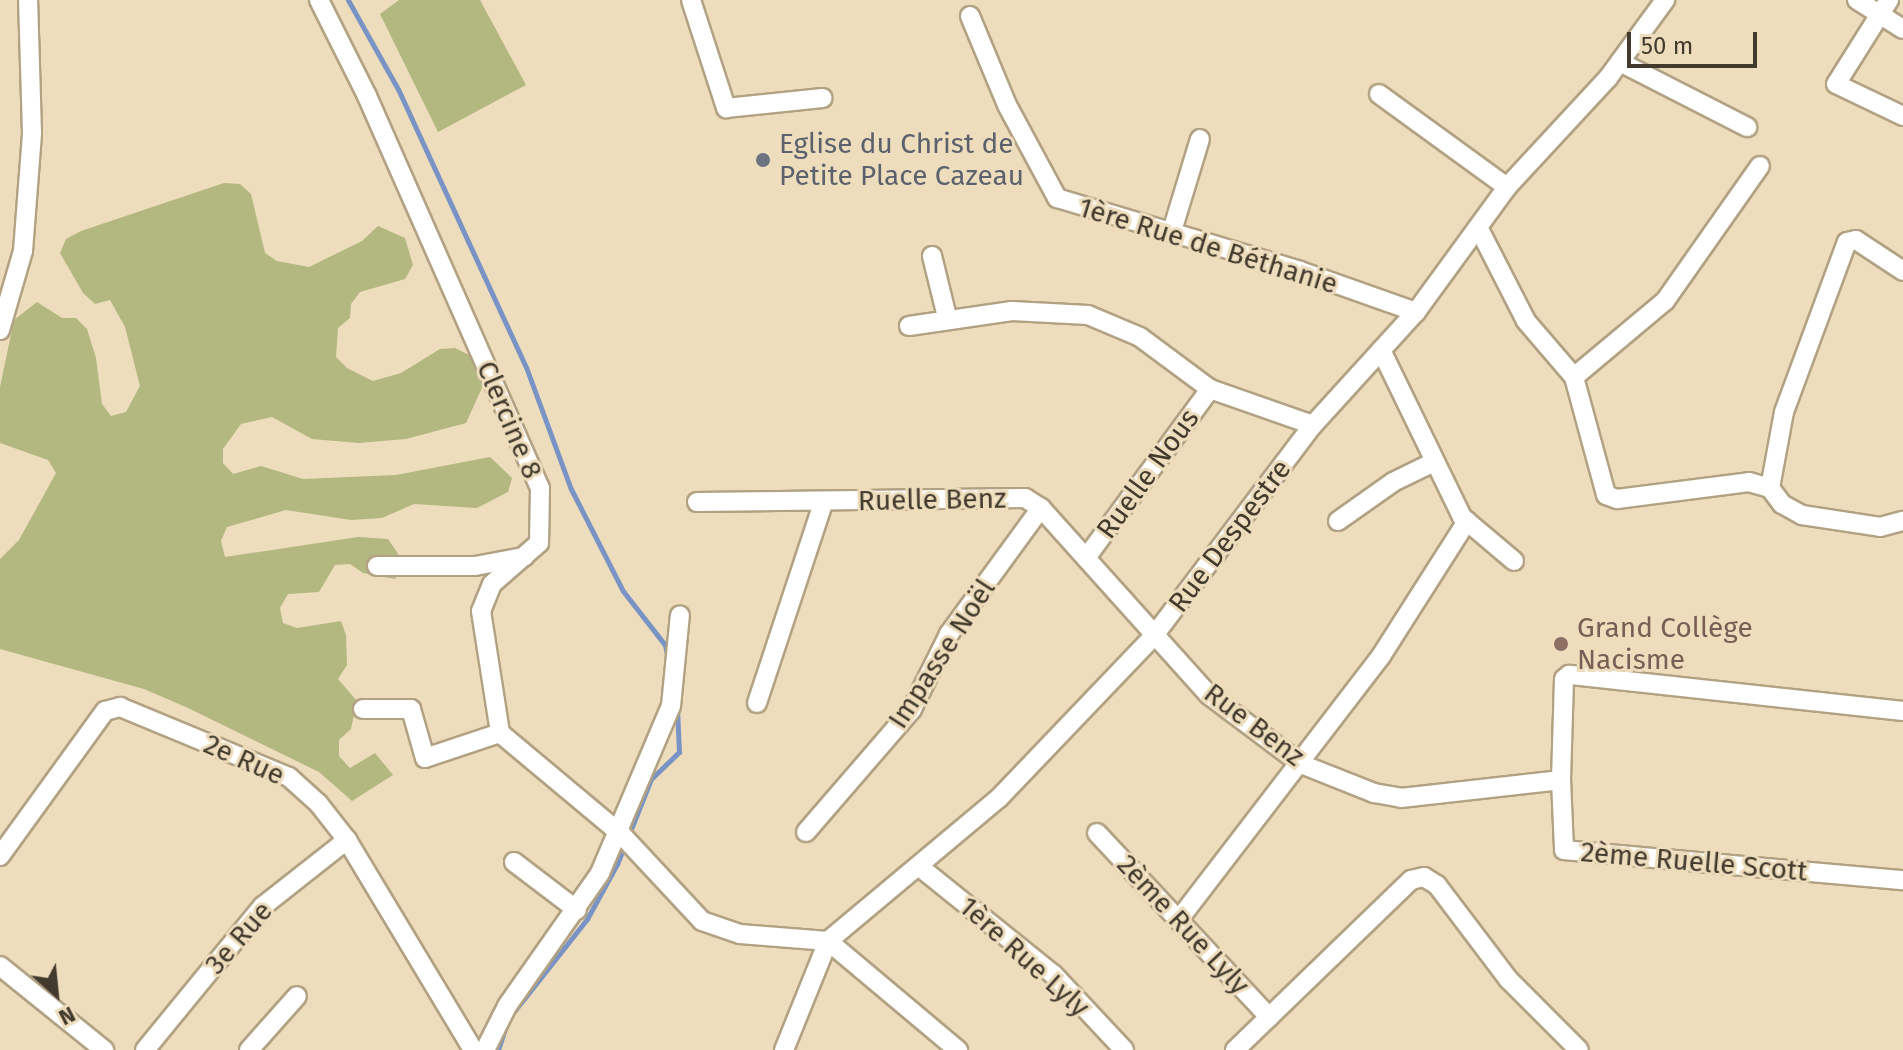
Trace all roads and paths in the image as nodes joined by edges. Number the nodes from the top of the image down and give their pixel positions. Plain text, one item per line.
1 (28, 0) edge
2 (319, 0) edge
3 (691, 0) edge
4 (1665, 0) edge
5 (1857, 0) edge
6 (1889, 0) edge
7 (970, 16) dead end
8 (1878, 16) junction
9 (1903, 29) edge
10 (1620, 62) junction
11 (1379, 94) dead end
12 (822, 98) dead end
13 (1903, 116) edge
14 (1747, 127) dead end
15 (1200, 139) dead end
16 (1760, 166) dead end
17 (1507, 187) junction
18 (1479, 229) junction
19 (1172, 231) junction
20 (932, 256) dead end
21 (1903, 271) edge
22 (1416, 312) junction
23 (947, 317) junction
24 (909, 326) dead end
25 (0, 330) edge
26 (1381, 350) junction
27 (1574, 377) junction
28 (1210, 389) junction
29 (1313, 425) junction
30 (1434, 462) junction
31 (1770, 488) junction
32 (697, 502) dead end
33 (823, 503) junction
34 (1041, 508) junction
35 (1338, 521) dead end
36 (1467, 521) junction
37 (1903, 521) edge
38 (527, 556) junction
39 (1086, 558) junction
40 (1514, 561) dead end
41 (377, 566) dead end
42 (680, 615) dead end
43 (1153, 637) junction
44 (757, 703) dead end
45 (363, 709) dead end
46 (1903, 711) edge
47 (500, 733) junction
48 (1301, 764) junction
49 (1561, 780) junction
50 (806, 832) dead end
51 (1097, 833) dead end
52 (623, 837) junction
53 (347, 840) junction
54 (4, 844) edge
55 (514, 862) dead end
56 (921, 868) junction
57 (1903, 880) edge
58 (577, 910) junction
59 (1180, 918) junction
60 (828, 941) junction
61 (0, 966) edge
62 (297, 996) dead end
63 (1269, 1017) junction
64 (786, 1049) edge
65 (104, 1050) edge
66 (145, 1050) edge
67 (249, 1050) edge
68 (473, 1050) edge
69 (485, 1050) edge
70 (958, 1050) edge
71 (1124, 1050) edge
72 (1235, 1050) edge
73 (1579, 1050) edge

1 - 25 street
2 - 38 street, Clercine 8
3 - 12 street
4 - 10 street, Rue Despestre
5 - 8 street
6 - 8 street
7 - 19 street, 1ère Rue de Béthanie
8 - 9 street
8 - 13 street
10 - 14 street
10 - 17 street, Rue Despestre
11 - 17 street
15 - 19 street
16 - 27 street
17 - 18 street, Rue Despestre
18 - 22 street, Rue Despestre
18 - 27 street
19 - 22 street, 1ère Rue de Béthanie
20 - 23 street
21 - 31 street
22 - 26 street, Rue Despestre
23 - 24 street
23 - 28 street
26 - 29 street, Rue Despestre
26 - 30 street
27 - 31 street
28 - 29 street
28 - 39 street, Ruelle Nous
29 - 43 street, Rue Despestre
30 - 35 street
30 - 36 street
31 - 37 street
32 - 33 street, Ruelle Benz
33 - 34 street, Ruelle Benz
33 - 44 street
34 - 39 street, Ruelle Benz
34 - 50 street, Impasse Noël
36 - 40 street
36 - 48 street
38 - 41 street
38 - 47 street
39 - 43 street, Ruelle Benz
42 - 52 street
43 - 48 street, Rue Benz
43 - 56 street, Rue Despestre
45 - 47 street
46 - 49 street, 2ème Ruelle Scott
47 - 52 street
48 - 49 street, Rue Benz
48 - 59 street
49 - 57 street, 2ème Ruelle Scott
51 - 59 street, 2ème Rue Lyly
52 - 58 street
52 - 60 street
53 - 54 street, 2e Rue
53 - 66 street, 3e Rue
53 - 68 street, 2e Rue
55 - 58 street
56 - 60 street, Rue Despestre
56 - 71 street, 1ère Rue Lyly
58 - 69 street
59 - 63 street, 2ème Rue Lyly
60 - 64 street, Rue Despestre
60 - 70 street
61 - 65 street
62 - 67 street
63 - 72 street
63 - 73 street

